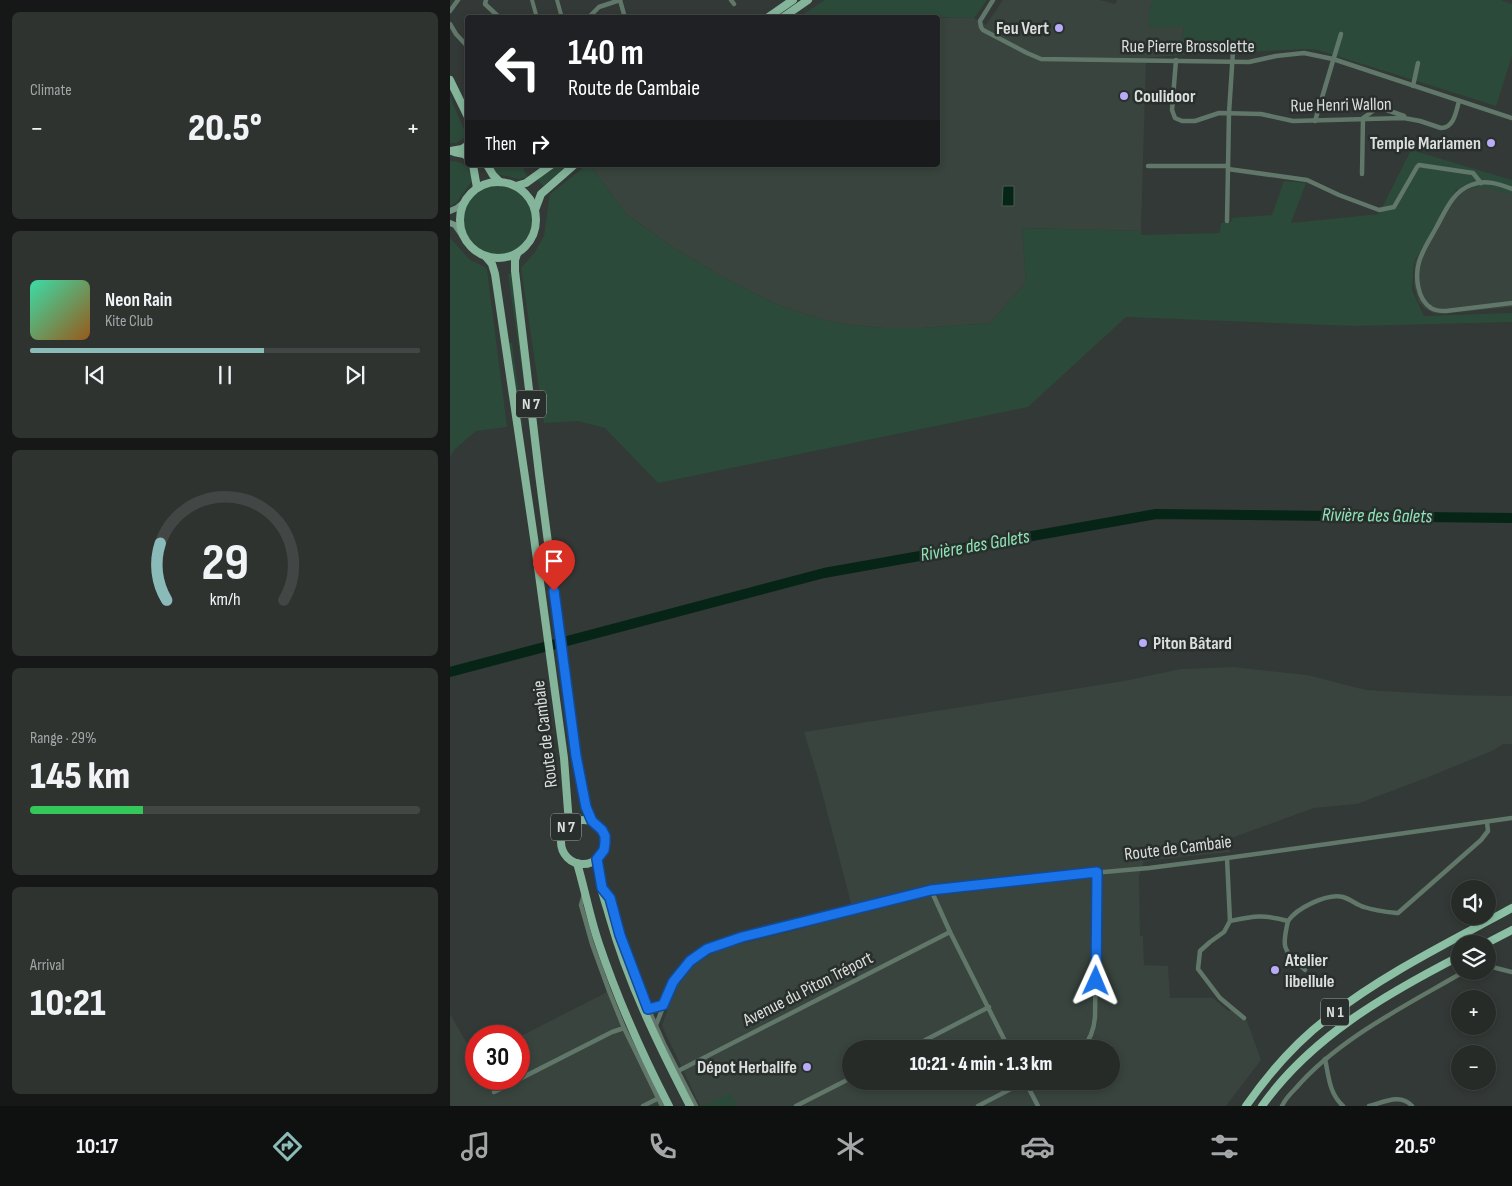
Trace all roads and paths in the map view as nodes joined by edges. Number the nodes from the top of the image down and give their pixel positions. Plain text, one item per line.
1 (486, 0) edge
2 (532, 0) edge
3 (557, 0) edge
4 (598, 0) edge
5 (620, 0) edge
6 (793, 0) edge
7 (808, 0) edge
8 (994, 0) edge
9 (454, 1) edge
10 (600, 7) junction
11 (450, 11) edge
12 (497, 15) edge
13 (536, 15) edge
14 (561, 15) edge
15 (591, 15) edge
16 (624, 15) edge
17 (771, 15) edge
18 (786, 15) edge
19 (450, 24) edge
20 (1341, 34) dead end
21 (465, 44) edge
22 (1233, 51) dead end
23 (1333, 59) junction
24 (1176, 60) junction
25 (1232, 62) junction
26 (1418, 63) dead end
27 (450, 80) edge
28 (1413, 86) junction
29 (1459, 101) junction
30 (465, 111) edge
31 (1229, 113) junction
32 (1363, 118) junction
33 (1412, 118) junction
34 (1512, 118) edge
35 (1315, 121) junction
36 (465, 147) edge
37 (450, 151) edge
38 (465, 155) edge
39 (1148, 166) dead end
40 (473, 167) edge
41 (488, 167) edge
42 (548, 167) edge
43 (572, 167) edge
44 (1228, 168) junction
45 (1362, 174) dead end
46 (500, 182) junction
47 (1481, 183) junction
48 (516, 186) junction
49 (477, 188) junction
50 (1512, 189) edge
51 (464, 202) junction
52 (535, 210) junction
53 (450, 211) edge
54 (1227, 221) dead end
55 (450, 223) edge
56 (462, 235) junction
57 (517, 254) junction
58 (486, 257) junction
59 (1512, 304) edge
60 (1512, 818) edge
61 (592, 821) junction
62 (1486, 822) junction
63 (569, 824) junction
64 (1227, 858) junction
65 (597, 859) junction
66 (576, 863) junction
67 (1097, 872) junction
68 (602, 888) junction
69 (931, 890) junction
70 (584, 892) junction
71 (1512, 908) edge
72 (1230, 921) junction
73 (1288, 921) junction
74 (1512, 930) edge
75 (950, 932) junction
76 (1496, 938) edge
77 (1451, 961) edge
78 (1496, 968) edge
79 (1305, 970) dead end
80 (1512, 972) edge
81 (1451, 979) edge
82 (663, 1005) junction
83 (989, 1007) junction
84 (648, 1009) junction
85 (1244, 1018) dead end
86 (656, 1025) junction
87 (624, 1028) junction
88 (925, 1040) edge
89 (1005, 1040) edge
90 (1088, 1040) edge
91 (1325, 1059) junction
92 (678, 1071) junction
93 (842, 1083) edge
94 (1009, 1090) edge
95 (1030, 1090) edge
96 (494, 1092) dead end
97 (659, 1098) junction
98 (643, 1106) edge
99 (662, 1106) edge
100 (669, 1106) edge
101 (690, 1106) edge
102 (696, 1106) edge
103 (796, 1106) edge
104 (978, 1106) edge
105 (1038, 1106) edge
106 (1246, 1106) edge
107 (1262, 1106) edge
108 (1282, 1106) edge
109 (1343, 1106) edge
110 (1369, 1106) edge
111 (1412, 1106) edge

1 - 12 street
2 - 13 street
3 - 14 street
4 - 10 street
5 - 10 street
5 - 16 street
6 - 17 main road
7 - 18 main road
8 - 24 street, Rue Pierre Brossolette
9 - 11 street
10 - 15 street
19 - 21 street
20 - 23 street
22 - 25 street
23 - 25 street, Rue Pierre Brossolette
23 - 28 street, Rue Pierre Brossolette
23 - 35 street
24 - 25 street, Rue Pierre Brossolette
24 - 31 street, Rue Henri Wallon
25 - 31 street
26 - 28 street
27 - 30 main road
28 - 29 street, Rue Pierre Brossolette
29 - 33 street, Rue Henri Wallon
29 - 34 street, Rue Pierre Brossolette
31 - 35 street, Rue Henri Wallon
31 - 44 street
32 - 33 street, Rue Henri Wallon
32 - 33 street
32 - 35 street, Rue Henri Wallon
32 - 45 street
36 - 37 main road
37 - 38 main road
39 - 44 street
40 - 49 main road
41 - 46 main road
42 - 48 main road
43 - 52 main road
44 - 47 street
44 - 54 street
46 - 48 main road
46 - 49 main road
47 - 50 street
47 - 59 street
48 - 52 main road
49 - 51 main road
51 - 53 main road
51 - 56 main road
52 - 57 main road
55 - 56 main road
56 - 58 main road
57 - 58 main road
57 - 61 main road, Route de Cambaie / N 7
58 - 63 main road, Route de Cambaie / N 7
60 - 62 street, Route de Cambaie
61 - 63 main road, N 7
61 - 65 main road, Route de Cambaie / N 7
62 - 64 street, Route de Cambaie
62 - 73 street
63 - 66 main road, Route de Cambaie / N 7
64 - 67 street, Route de Cambaie
64 - 72 street
65 - 66 main road, N 7
65 - 68 main road, Route de Cambaie / N 7
66 - 70 main road, Route de Cambaie / N 7
67 - 69 street, Route de Cambaie
67 - 90 street
68 - 84 street
68 - 101 main road, Route de Cambaie / N 7
69 - 75 street
69 - 82 street, Route de Cambaie
70 - 87 street
70 - 100 main road, Route de Cambaie / N 7
71 - 106 highway, N 1
72 - 73 street
72 - 85 street
73 - 79 street
74 - 76 highway
75 - 83 street
75 - 92 street, Avenue du Piton Tréport
77 - 107 highway, N 1
78 - 80 street
81 - 91 street
82 - 84 street
82 - 86 street, Route de Cambaie
83 - 88 street
83 - 89 street
84 - 86 street
86 - 92 street
87 - 96 street
87 - 97 street
91 - 108 street
91 - 109 street
92 - 102 street
93 - 103 street
94 - 104 street
95 - 105 street
97 - 98 street
97 - 99 street
110 - 111 street

